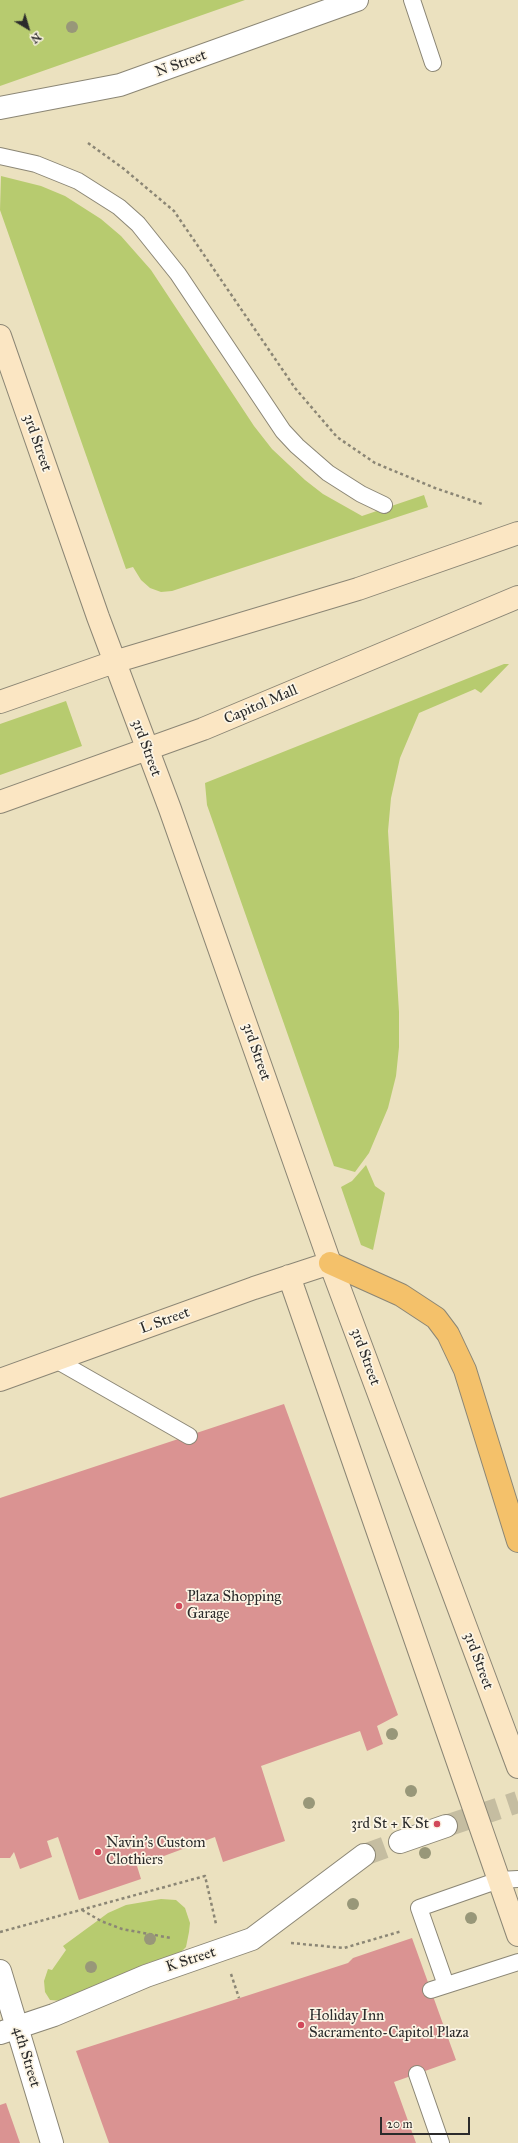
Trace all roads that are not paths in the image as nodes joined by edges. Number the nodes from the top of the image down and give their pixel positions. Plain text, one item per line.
1 (357, 0) edge
2 (412, 0) edge
3 (433, 63) dead end
4 (0, 108) edge
5 (0, 156) edge
6 (0, 336) edge
7 (384, 505) dead end
8 (518, 533) edge
9 (518, 597) edge
10 (114, 662) junction
11 (0, 702) edge
12 (146, 750) junction
13 (0, 802) edge
14 (330, 1263) junction
15 (289, 1276) junction
16 (56, 1360) junction
17 (0, 1380) edge
18 (189, 1436) dead end
19 (518, 1541) edge
20 (518, 1767) edge
21 (446, 1826) tunnel mouth
22 (400, 1842) tunnel mouth
23 (364, 1855) tunnel mouth
24 (509, 1879) edge
25 (518, 1934) edge
26 (518, 1962) edge
27 (0, 1971) edge
28 (8, 2030) edge
29 (417, 2074) dead end
30 (52, 2143) edge
31 (441, 2143) edge

1 - 4 street, N Street
2 - 3 lane
5 - 7 lane
6 - 10 main road, 3rd Street
8 - 10 main road
9 - 12 main road, Capitol Mall
10 - 11 main road
10 - 12 main road, 3rd Street
12 - 13 main road, Capitol Mall
12 - 14 main road, 3rd Street
14 - 15 main road, L Street
14 - 19 highway
14 - 20 main road, 3rd Street
15 - 16 main road, L Street
15 - 24 main road
16 - 17 main road, L Street
16 - 18 lane
21 - 22 street
23 - 28 street, K Street
24 - 25 main road
24 - 26 lane
27 - 28 street, 4th Street
28 - 30 street, 4th Street
29 - 31 lane

